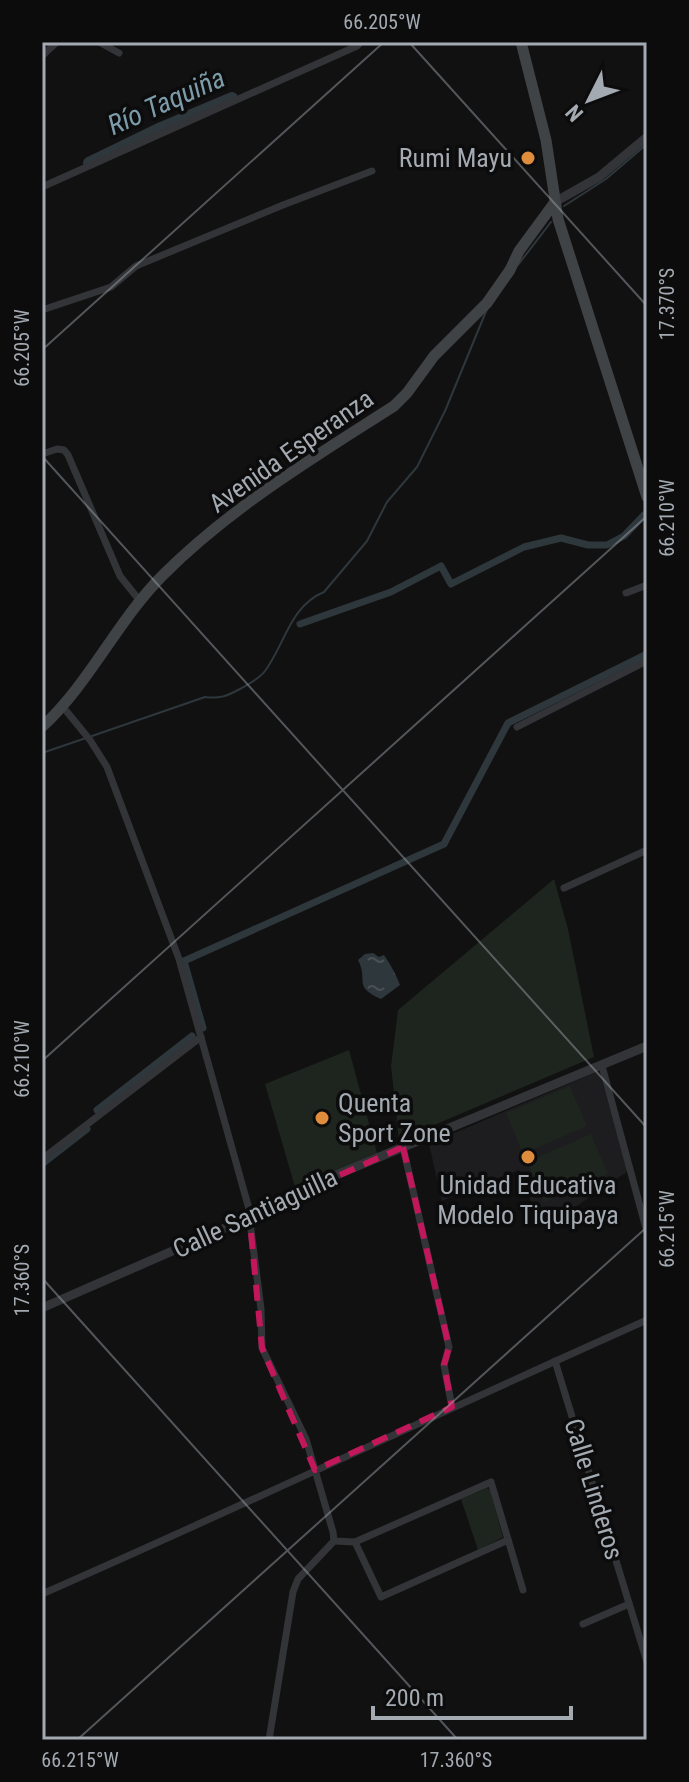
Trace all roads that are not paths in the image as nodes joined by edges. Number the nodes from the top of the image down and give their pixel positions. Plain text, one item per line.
1 (57, 42) edge
2 (99, 42) edge
3 (361, 42) edge
4 (521, 42) edge
5 (119, 53) dead end
6 (42, 56) edge
7 (647, 137) edge
8 (372, 171) dead end
9 (42, 187) edge
10 (556, 210) junction
11 (42, 310) edge
12 (42, 454) edge
13 (647, 497) edge
14 (647, 585) edge
15 (626, 593) dead end
16 (140, 601) junction
17 (647, 661) edge
18 (63, 707) junction
19 (42, 727) edge
20 (517, 727) dead end
21 (647, 850) edge
22 (564, 888) dead end
23 (201, 1037) junction
24 (647, 1046) edge
25 (602, 1066) junction
26 (403, 1147) junction
27 (42, 1159) edge
28 (251, 1216) junction
29 (647, 1232) edge
30 (42, 1308) edge
31 (647, 1320) edge
32 (555, 1361) junction
33 (452, 1407) junction
34 (315, 1470) junction
35 (508, 1540) junction
36 (334, 1541) junction
37 (355, 1542) junction
38 (523, 1590) dead end
39 (42, 1594) edge
40 (629, 1604) junction
41 (583, 1624) dead end
42 (647, 1662) edge
43 (269, 1740) edge

1 - 6 street
2 - 5 street
3 - 9 street
4 - 10 main road
7 - 10 street
8 - 11 street
10 - 13 main road
10 - 16 main road, Avenida Esperanza
12 - 16 street
14 - 15 street
16 - 18 main road, Avenida Esperanza
17 - 20 street
18 - 19 main road, Avenida Esperanza
18 - 23 street
21 - 22 street
23 - 27 street
23 - 28 street
24 - 25 street, Calle Santiaguilla
25 - 26 street, Calle Santiaguilla
25 - 29 street
26 - 28 street, Calle Santiaguilla
26 - 33 street
28 - 30 street, Calle Santiaguilla
28 - 34 street
31 - 32 street
32 - 33 street
32 - 40 street, Calle Linderos
33 - 34 street
34 - 36 street
34 - 39 street
35 - 37 street
35 - 37 street
35 - 38 street
36 - 37 street
36 - 43 street
40 - 41 street
40 - 42 street, Calle Linderos

